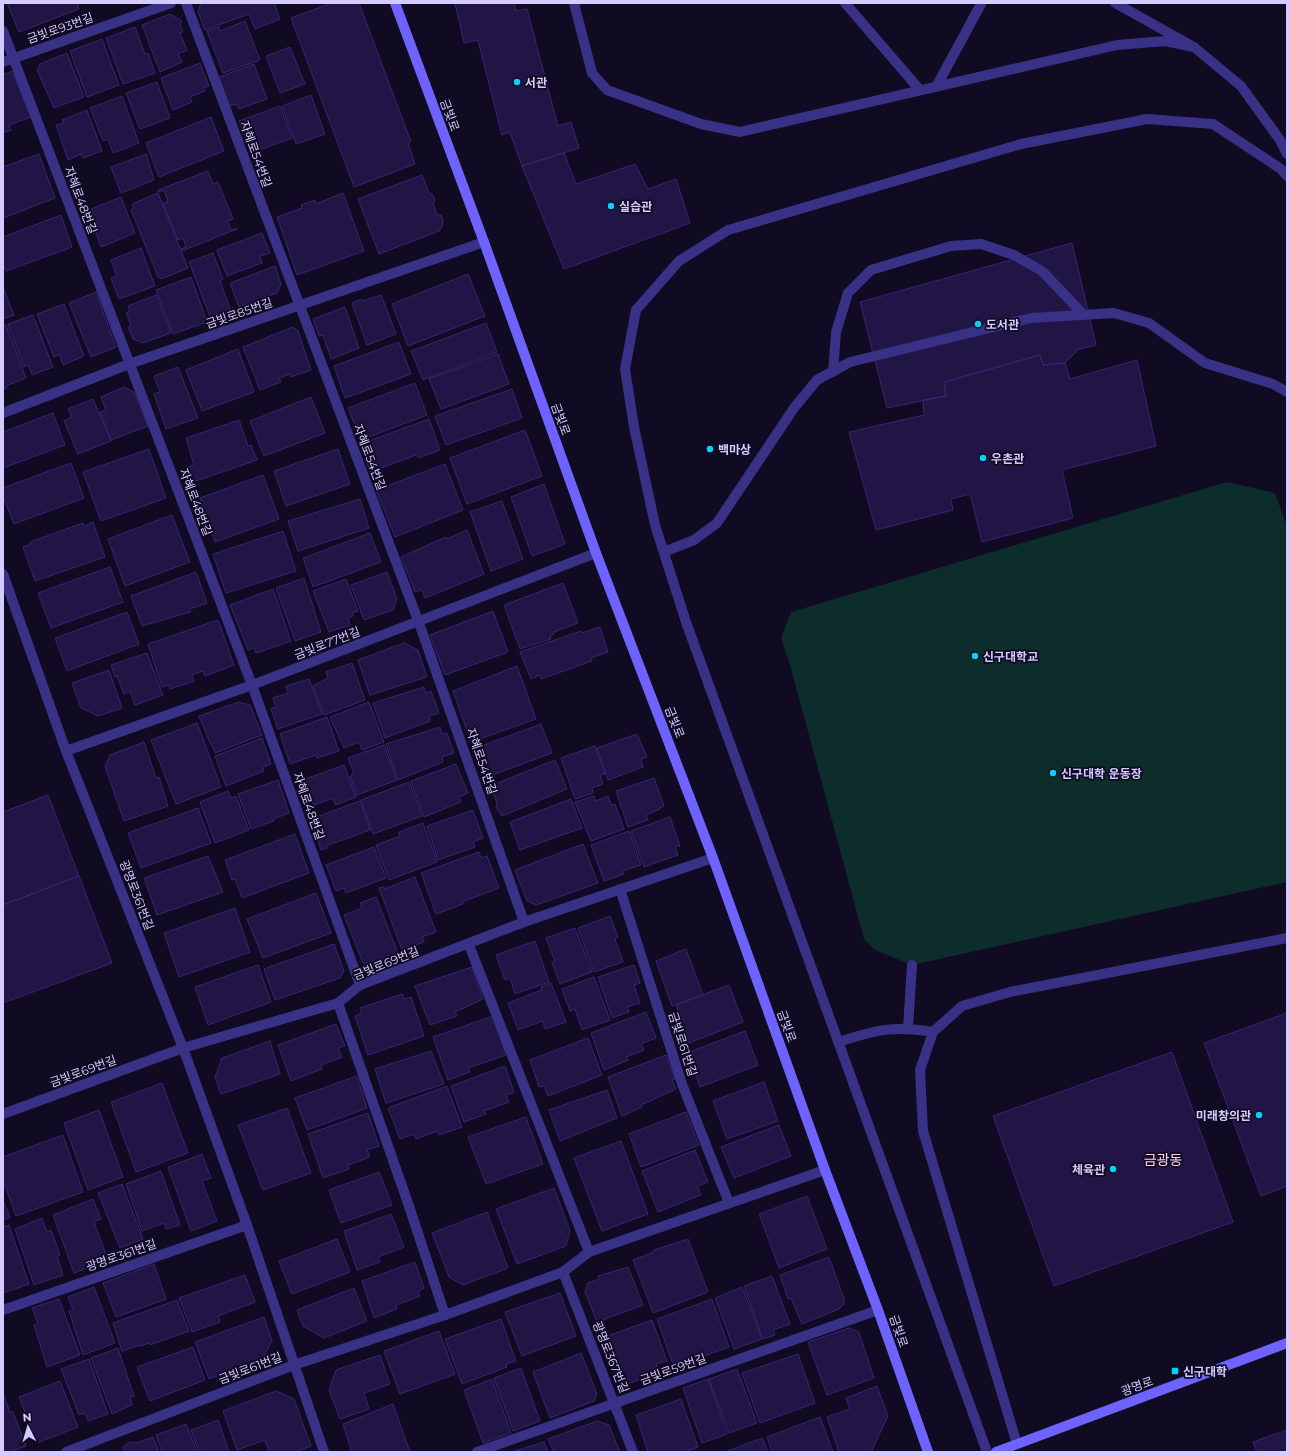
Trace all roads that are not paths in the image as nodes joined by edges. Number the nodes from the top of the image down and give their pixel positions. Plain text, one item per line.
1 (171, 3) edge
2 (186, 3) edge
3 (395, 3) edge
4 (574, 3) edge
5 (845, 3) edge
6 (982, 3) edge
7 (1115, 3) edge
8 (3, 30) edge
9 (1194, 47) junction
10 (14, 58) junction
11 (3, 62) edge
12 (936, 86) junction
13 (920, 90) junction
14 (1287, 154) edge
15 (1287, 176) edge
16 (484, 242) junction
17 (299, 307) junction
18 (1084, 315) junction
19 (129, 364) junction
20 (833, 372) junction
21 (1287, 392) edge
22 (3, 413) edge
23 (664, 552) junction
24 (596, 553) junction
25 (3, 574) edge
26 (419, 623) junction
27 (252, 685) junction
28 (66, 751) junction
29 (713, 858) junction
30 (620, 889) junction
31 (524, 922) junction
32 (1287, 938) edge
33 (469, 945) junction
34 (912, 965) dead end
35 (360, 985) junction
36 (338, 1004) junction
37 (908, 1028) junction
38 (933, 1032) junction
39 (838, 1042) junction
40 (183, 1048) junction
41 (3, 1114) edge
42 (825, 1170) junction
43 (729, 1203) junction
44 (248, 1225) junction
45 (589, 1252) junction
46 (563, 1272) junction
47 (3, 1310) edge
48 (878, 1310) junction
49 (445, 1315) junction
50 (1287, 1344) edge
51 (294, 1365) junction
52 (616, 1403) junction
53 (1017, 1444) junction
54 (66, 1452) edge
55 (324, 1452) edge
56 (477, 1452) edge
57 (633, 1452) edge
58 (928, 1452) edge
59 (987, 1452) edge
60 (996, 1452) edge

1 - 10 street, 금빛로93번길
2 - 17 street, 자혜로54번길
3 - 16 street, 금빛로
4 - 13 street
5 - 13 street
6 - 12 street
7 - 9 street
8 - 10 street, 자혜로48번길
9 - 12 street
9 - 14 street
10 - 11 street, 금빛로93번길
10 - 19 street, 자혜로48번길
12 - 13 street
15 - 23 street
16 - 17 street, 금빛로85번길
16 - 24 street, 금빛로
17 - 19 street, 금빛로85번길
17 - 26 street, 자혜로54번길
18 - 20 street
18 - 20 street
18 - 21 street
19 - 22 street, 금빛로85번길
19 - 27 street, 자혜로48번길
20 - 23 street
23 - 39 street
24 - 26 street, 금빛로77번길
24 - 29 street, 금빛로
25 - 28 street, 광명로361번길
26 - 27 street, 금빛로77번길
26 - 31 street, 자혜로54번길
27 - 28 street, 금빛로77번길
27 - 35 street, 자혜로48번길
28 - 40 street, 광명로361번길
29 - 30 street, 금빛로69번길
29 - 42 street, 금빛로
30 - 31 street, 금빛로69번길
30 - 43 street, 금빛로61번길
31 - 33 street, 금빛로69번길
32 - 38 street
33 - 35 street, 금빛로69번길
33 - 45 street
34 - 37 street
35 - 36 street, 금빛로69번길
36 - 40 street, 금빛로69번길
36 - 49 street
37 - 38 street
37 - 39 street
38 - 53 street
39 - 59 street
40 - 41 street, 금빛로69번길
40 - 44 street, 광명로361번길
42 - 43 street, 금빛로61번길
42 - 48 street, 금빛로
43 - 45 street, 금빛로61번길
44 - 47 street, 광명로361번길
44 - 51 street, 광명로361번길
45 - 46 street, 금빛로61번길
46 - 49 street, 금빛로61번길
46 - 52 street, 광명로367번길
48 - 52 street, 금빛로59번길
48 - 58 street, 금빛로
49 - 51 street, 금빛로61번길
50 - 53 street, 광명로
51 - 54 street, 금빛로61번길
51 - 55 street, 광명로361번길
52 - 56 street, 금빛로59번길
52 - 57 street, 광명로367번길
53 - 60 street, 광명로

